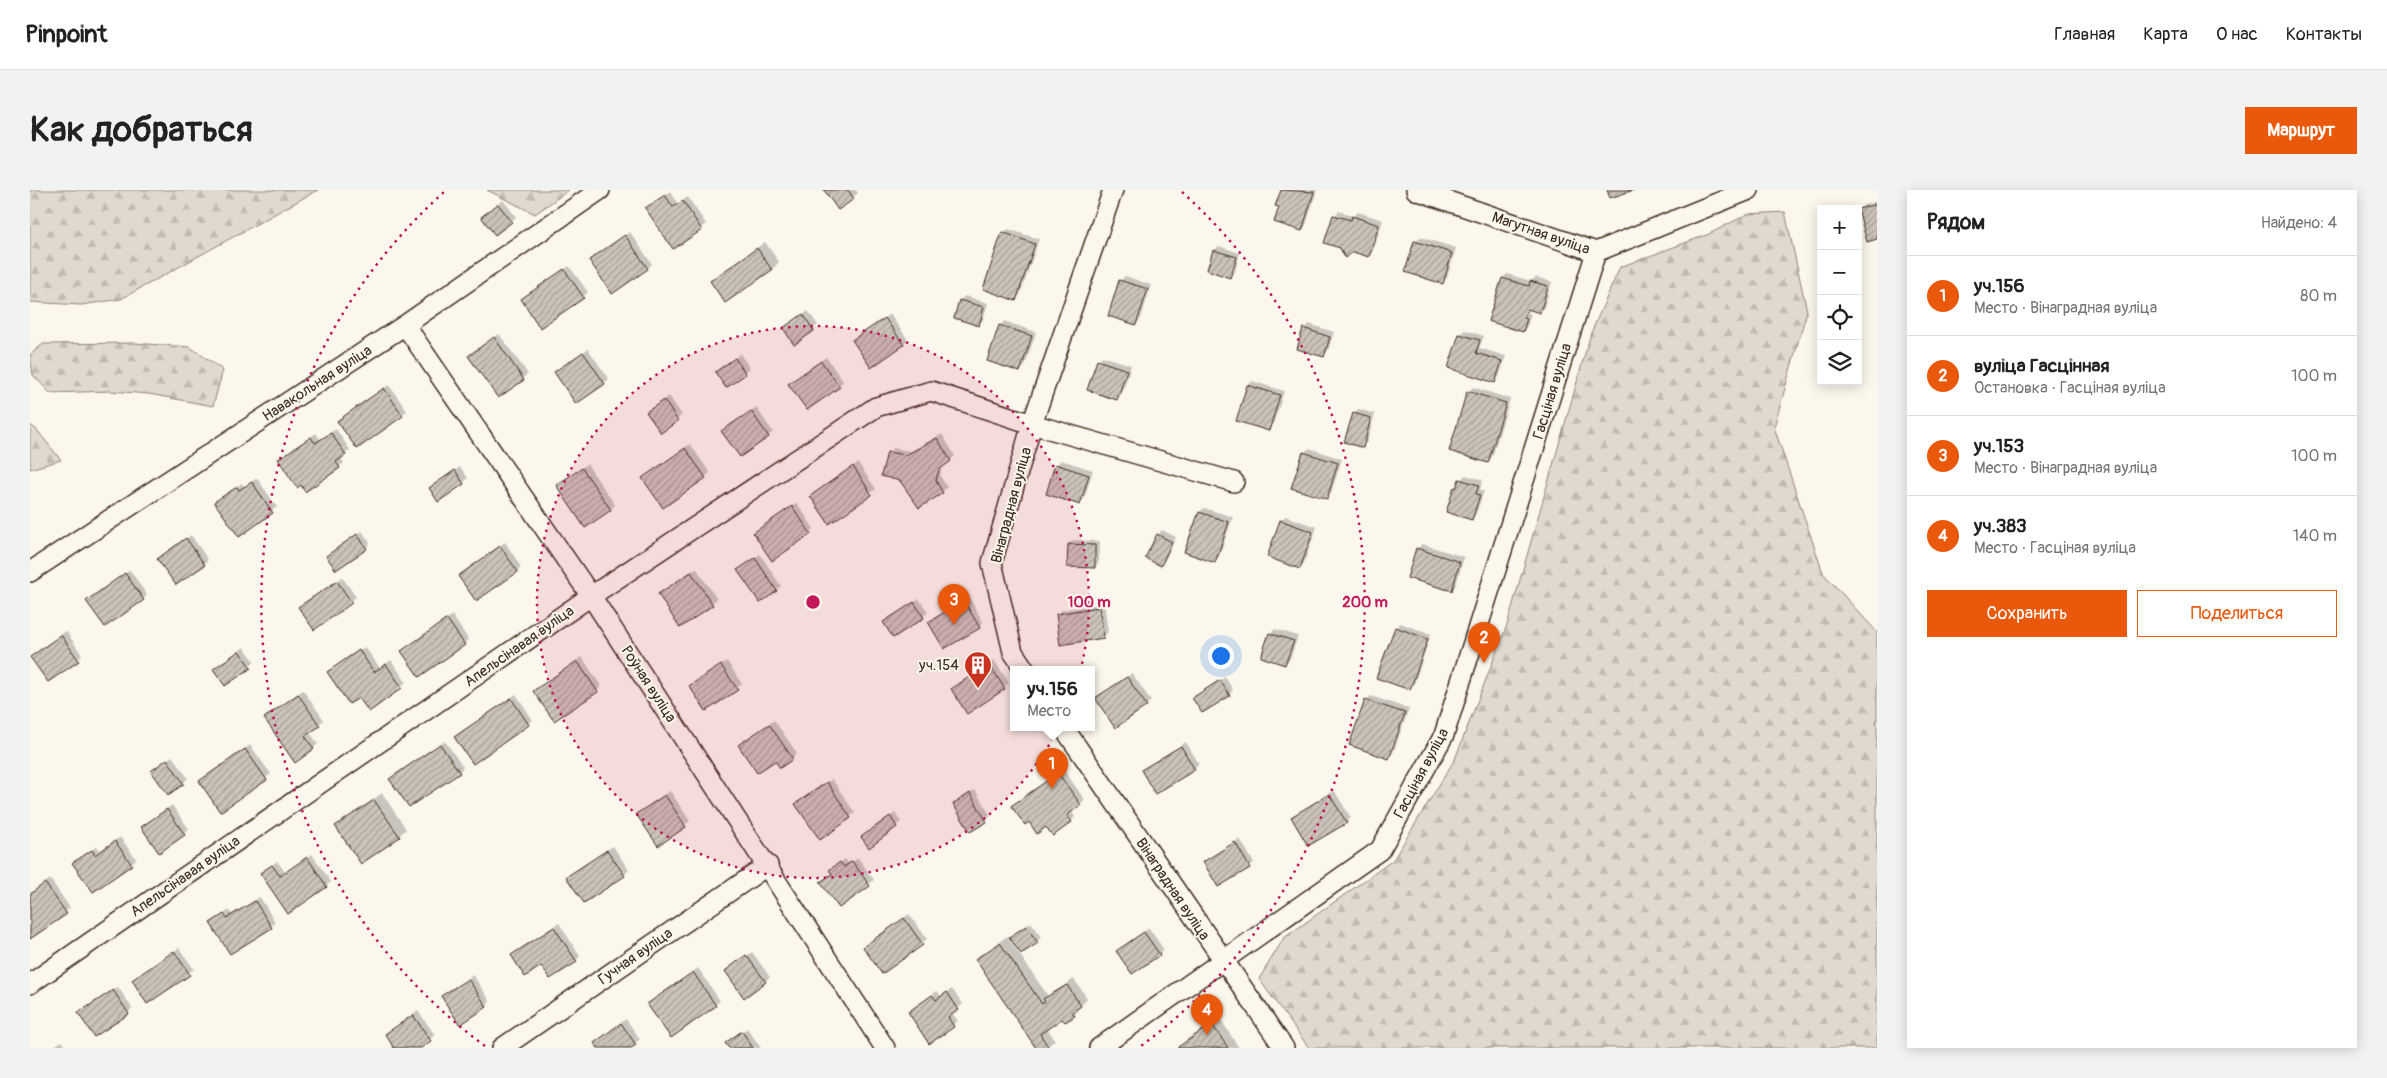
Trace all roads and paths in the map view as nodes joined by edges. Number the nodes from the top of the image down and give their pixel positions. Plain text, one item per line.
1 (600, 190) edge
2 (1114, 190) edge
3 (1416, 190) edge
4 (1749, 190) edge
5 (1596, 252) junction
6 (406, 325) junction
7 (1032, 424) junction
8 (1234, 482) dead end
9 (30, 572) edge
10 (591, 596) junction
11 (1022, 666) edge
12 (1066, 731) edge
13 (768, 865) junction
14 (1222, 962) junction
15 (30, 984) edge
16 (502, 1048) edge
17 (885, 1048) edge
18 (1099, 1048) edge
19 (1284, 1048) edge

1 - 6 street, Навакольная вуліца
2 - 7 street, Вінаградная вуліца
3 - 5 street, Магутная вуліца
4 - 5 street, Магутная вуліца
5 - 14 street, Гасціная вуліца
6 - 9 street, Навакольная вуліца
6 - 10 street, Роўная вуліца
7 - 8 street
7 - 10 street, Апельсінавая вуліца
7 - 11 street, Вінаградная вуліца
10 - 13 street, Роўная вуліца
10 - 15 street, Апельсінавая вуліца
12 - 14 street, Вінаградная вуліца
13 - 16 street, Гучная вуліца
13 - 17 street, Роўная вуліца
14 - 18 street, Гасціная вуліца
14 - 19 street, Вінаградная вуліца

